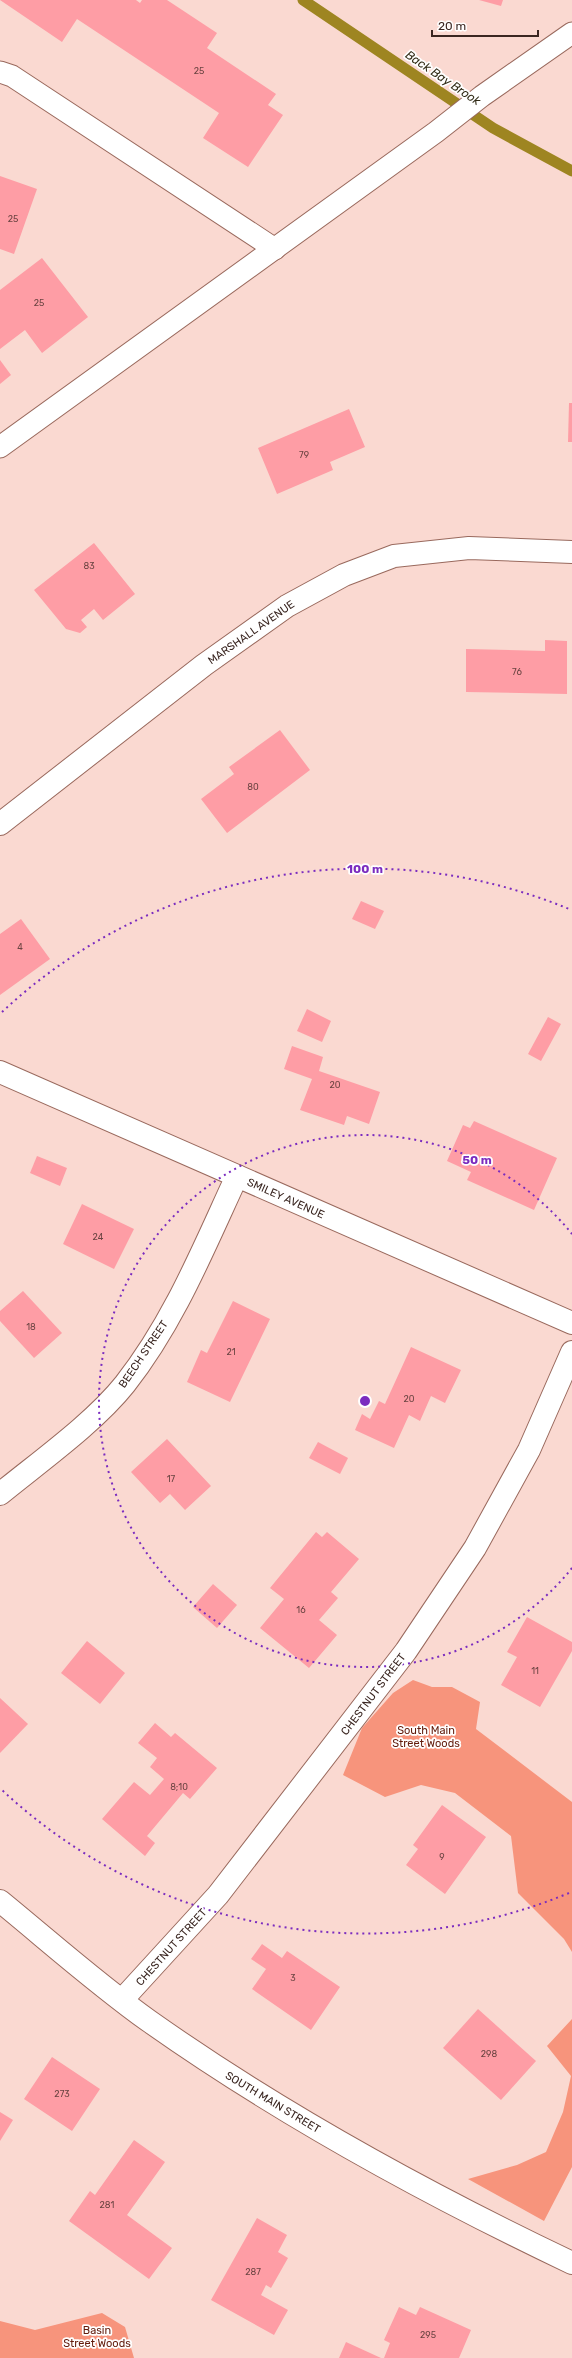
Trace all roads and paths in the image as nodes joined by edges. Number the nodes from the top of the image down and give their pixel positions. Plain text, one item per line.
1 (572, 33) edge
2 (0, 72) edge
3 (275, 249) junction
4 (0, 448) edge
5 (572, 552) edge
6 (0, 824) edge
7 (0, 1072) edge
8 (237, 1176) junction
9 (572, 1323) edge
10 (572, 1352) edge
11 (0, 1494) edge
12 (0, 1901) edge
13 (122, 2000) junction
14 (572, 2263) edge

1 - 3 lane
2 - 3 lane
3 - 4 lane
5 - 6 street, MARSHALL AVENUE
7 - 8 street, SMILEY AVENUE
8 - 9 street, SMILEY AVENUE
8 - 11 street, BEECH STREET
10 - 13 street, CHESTNUT STREET
12 - 13 street, SOUTH MAIN STREET
13 - 14 street, SOUTH MAIN STREET

